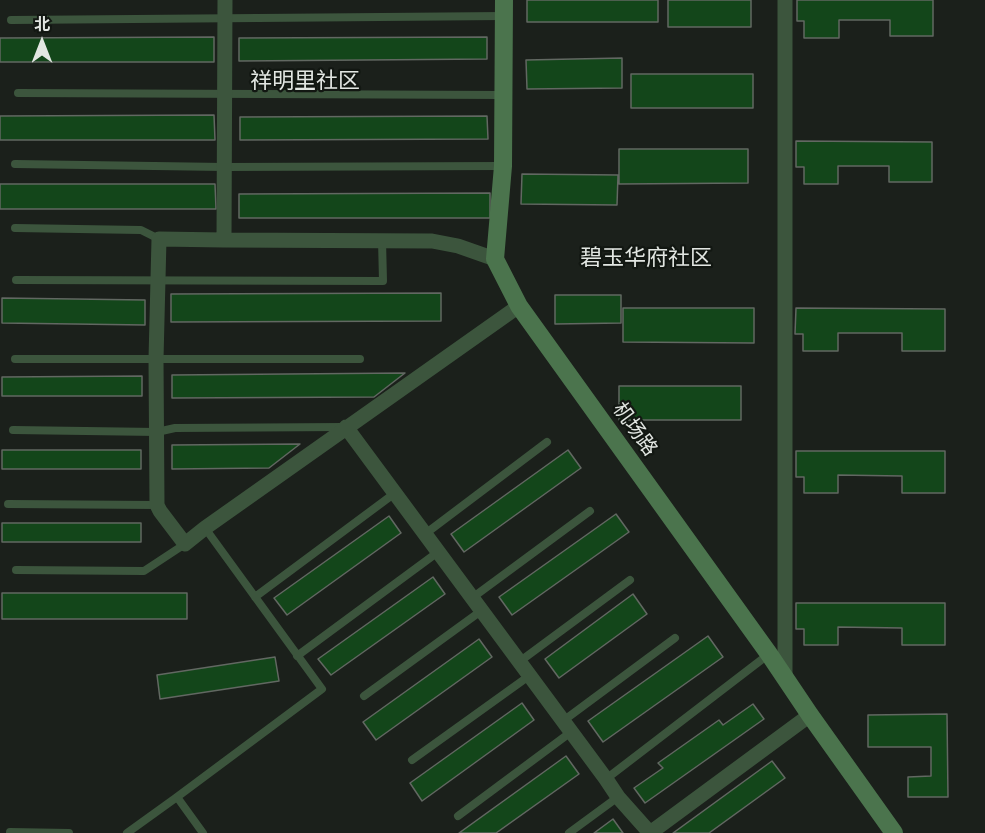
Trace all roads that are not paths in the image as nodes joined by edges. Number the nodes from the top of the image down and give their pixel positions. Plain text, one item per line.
1 (225, 0) edge
2 (785, 0) edge
3 (504, 8) edge
4 (225, 19) junction
5 (11, 20) dead end
6 (18, 93) dead end
7 (225, 94) junction
8 (503, 95) junction
9 (15, 164) dead end
10 (503, 166) junction
11 (224, 167) junction
12 (15, 228) dead end
13 (159, 239) junction
14 (224, 240) junction
15 (382, 240) junction
16 (495, 259) junction
17 (16, 280) dead end
18 (157, 280) junction
19 (519, 306) junction
20 (15, 358) dead end
21 (156, 359) junction
22 (360, 359) dead end
23 (346, 427) junction
24 (13, 430) dead end
25 (157, 432) junction
26 (547, 442) dead end
27 (395, 493) junction
28 (8, 504) dead end
29 (157, 505) junction
30 (590, 511) dead end
31 (205, 528) junction
32 (424, 534) junction
33 (185, 544) junction
34 (438, 552) junction
35 (16, 570) dead end
36 (630, 580) dead end
37 (255, 597) junction
38 (477, 604) junction
39 (675, 638) dead end
40 (769, 654) junction
41 (297, 656) junction
42 (519, 662) junction
43 (529, 676) junction
44 (785, 679) junction
45 (364, 696) dead end
46 (810, 715) junction
47 (567, 726) junction
48 (412, 760) dead end
49 (606, 779) junction
50 (177, 797) junction
51 (618, 797) junction
52 (458, 816) dead end
53 (10, 832) edge
54 (69, 833) edge
55 (127, 833) edge
56 (203, 833) edge
57 (569, 833) edge
58 (650, 833) edge
59 (894, 833) edge

1 - 4 street
2 - 44 street
3 - 4 lane
3 - 8 street
4 - 5 lane
4 - 7 street
6 - 7 lane
7 - 8 lane
7 - 11 street
8 - 10 street
9 - 11 lane
10 - 11 lane
10 - 16 street
11 - 14 street
12 - 13 lane
13 - 14 street
13 - 18 street
14 - 15 street
15 - 16 street
15 - 18 lane
16 - 19 street, 机场路
17 - 18 lane
18 - 21 street
19 - 23 street
19 - 40 street, 机场路
20 - 21 lane
21 - 22 lane
21 - 25 street
23 - 25 lane
23 - 27 street
23 - 31 street
24 - 25 lane
25 - 29 street
26 - 32 lane
27 - 32 street
27 - 37 lane
28 - 29 lane
29 - 33 street
30 - 38 lane
31 - 33 street
31 - 37 lane
32 - 34 street
33 - 35 lane
34 - 38 street
34 - 41 lane
36 - 42 lane
37 - 41 lane
38 - 42 street
38 - 45 lane
39 - 47 lane
40 - 44 street, 机场路
40 - 49 lane
41 - 50 lane
42 - 43 street
43 - 47 street
43 - 48 lane
44 - 46 street, 机场路
46 - 58 street
46 - 59 street, 机场路
47 - 49 street
47 - 52 lane
49 - 51 street
50 - 55 lane
50 - 56 lane
51 - 57 lane
51 - 58 street
53 - 54 lane

